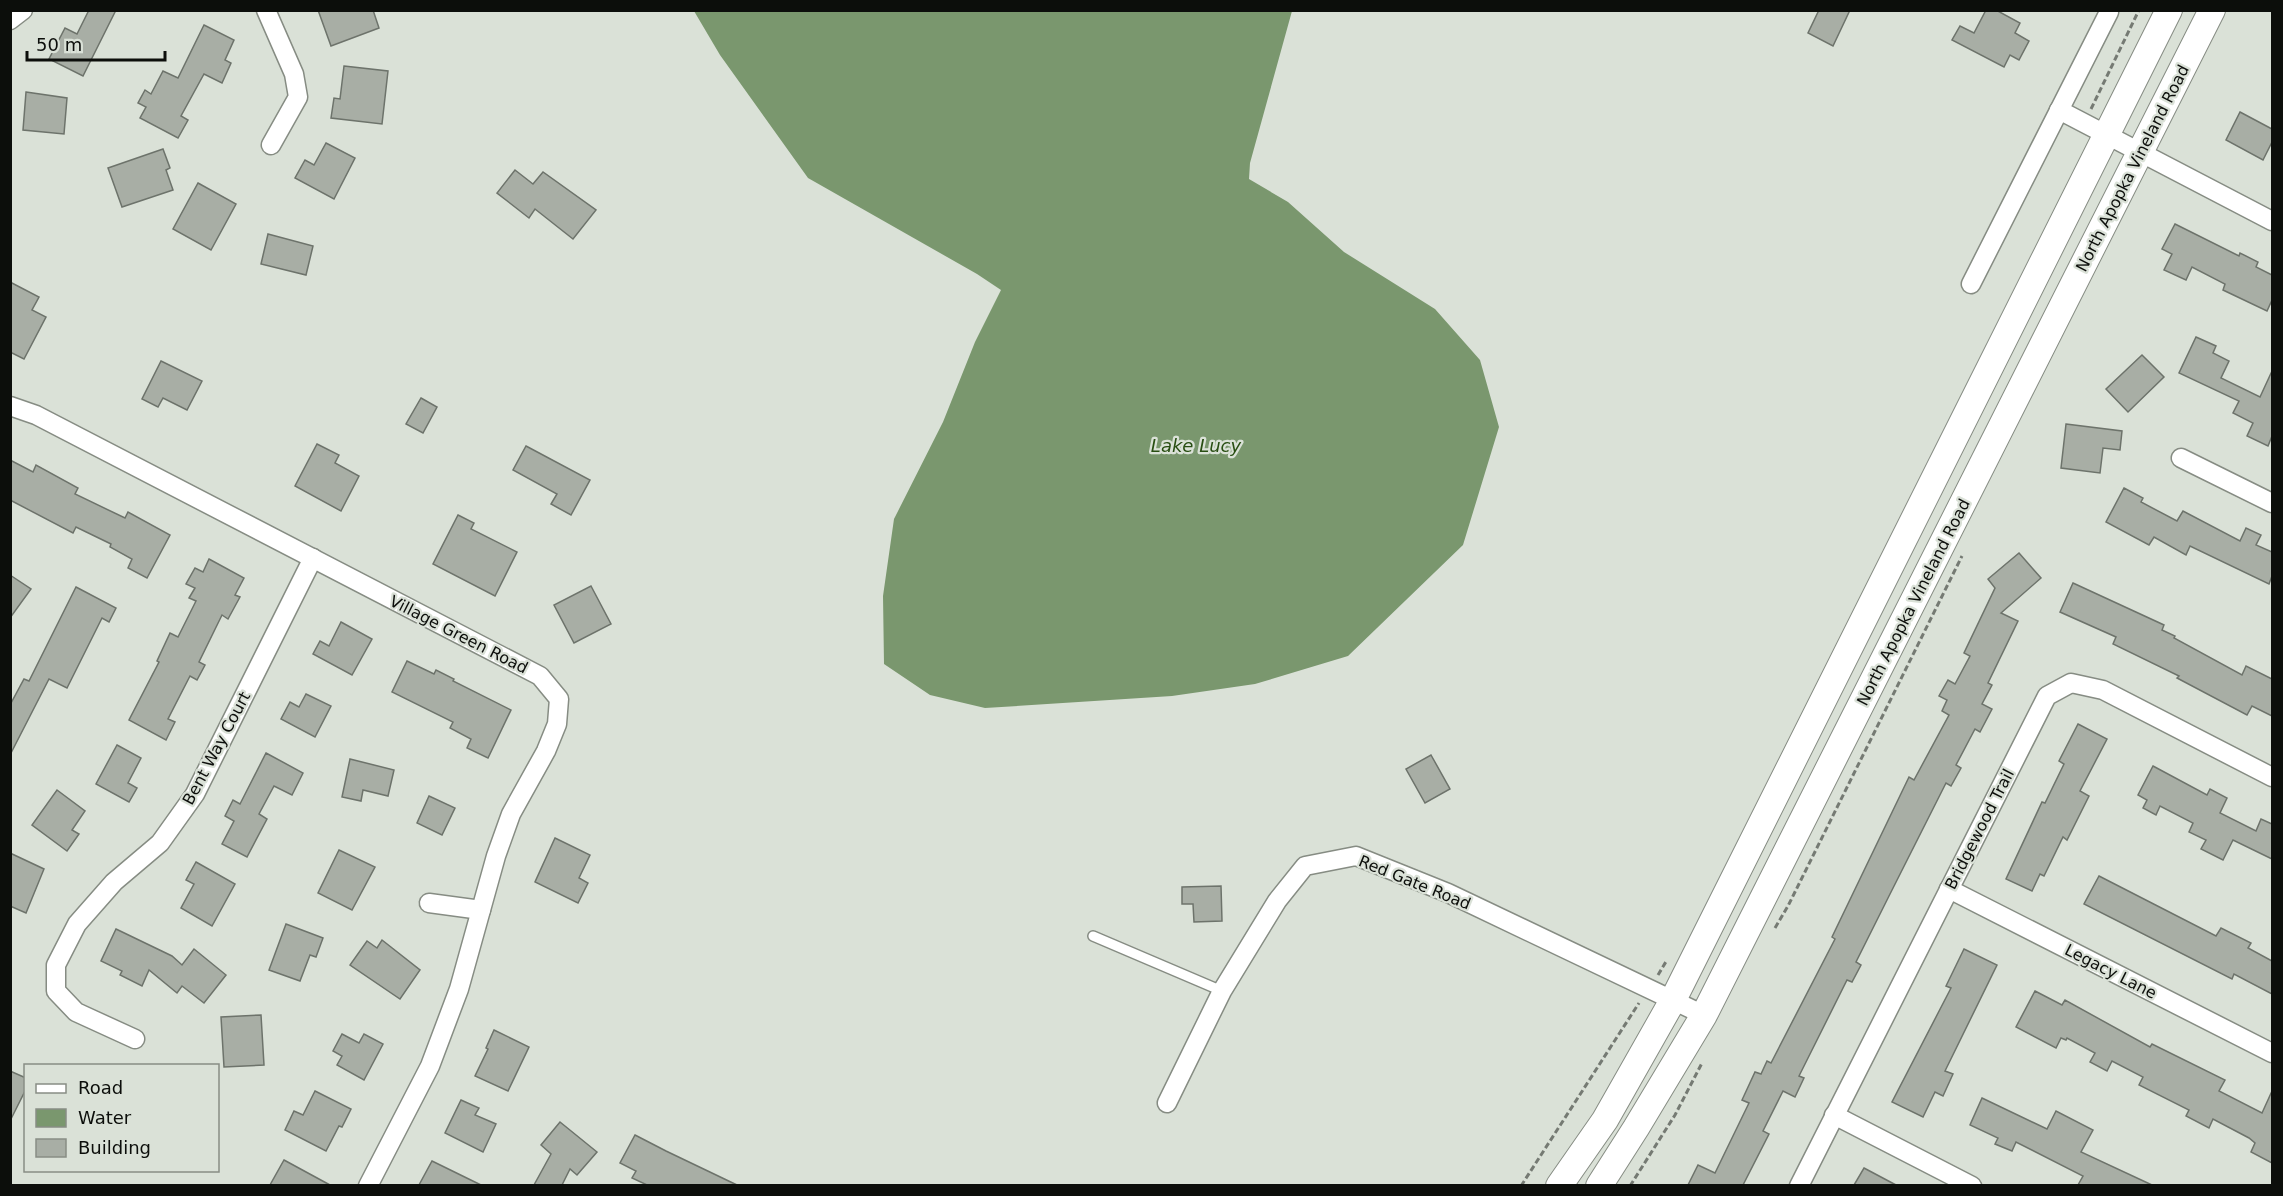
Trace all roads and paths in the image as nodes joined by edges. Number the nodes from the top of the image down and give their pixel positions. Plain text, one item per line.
1 (23, 10) edge
2 (266, 10) edge
3 (2139, 10) edge
4 (2169, 10) edge
5 (2212, 10) edge
6 (2109, 12) edge
7 (10, 20) edge
8 (2059, 110) junction
9 (2096, 129) junction
10 (271, 145) dead end
11 (2140, 152) junction
12 (2272, 221) edge
13 (1971, 284) dead end
14 (10, 406) edge
15 (2181, 458) dead end
16 (2272, 503) edge
17 (313, 558) junction
18 (2272, 777) edge
19 (1949, 889) junction
20 (429, 903) dead end
21 (481, 910) junction
22 (1094, 936) dead end
23 (1667, 959) dead end
24 (1650, 989) junction
25 (1222, 991) junction
26 (1673, 1000) junction
27 (1704, 1015) junction
28 (135, 1039) dead end
29 (2272, 1053) edge
30 (1167, 1103) dead end
31 (1834, 1116) junction
32 (368, 1185) edge
33 (1521, 1185) edge
34 (1559, 1185) edge
35 (1599, 1185) edge
36 (1799, 1185) edge
37 (1972, 1185) edge

1 - 7 street
2 - 10 street
3 - 9 path
4 - 9 street
5 - 11 street, North Apopka Vineland Road
6 - 8 street
8 - 9 street
8 - 13 street
9 - 11 street
9 - 26 street
11 - 12 street
11 - 27 street, North Apopka Vineland Road
14 - 17 street, Village Green Road
15 - 16 street
17 - 21 street, Village Green Road
17 - 28 street, Bent Way Court
18 - 19 street, Bridgewood Trail
19 - 29 street, Legacy Lane
19 - 31 street, Bridgewood Trail
20 - 21 street
21 - 32 street, Village Green Road
22 - 25 lane
23 - 24 path
24 - 25 street, Red Gate Road
24 - 26 street, Red Gate Road
24 - 33 path
25 - 30 street, Red Gate Road
26 - 27 street, Red Gate Road
26 - 34 street
27 - 35 street, North Apopka Vineland Road
31 - 36 street, Bridgewood Trail
31 - 37 street

